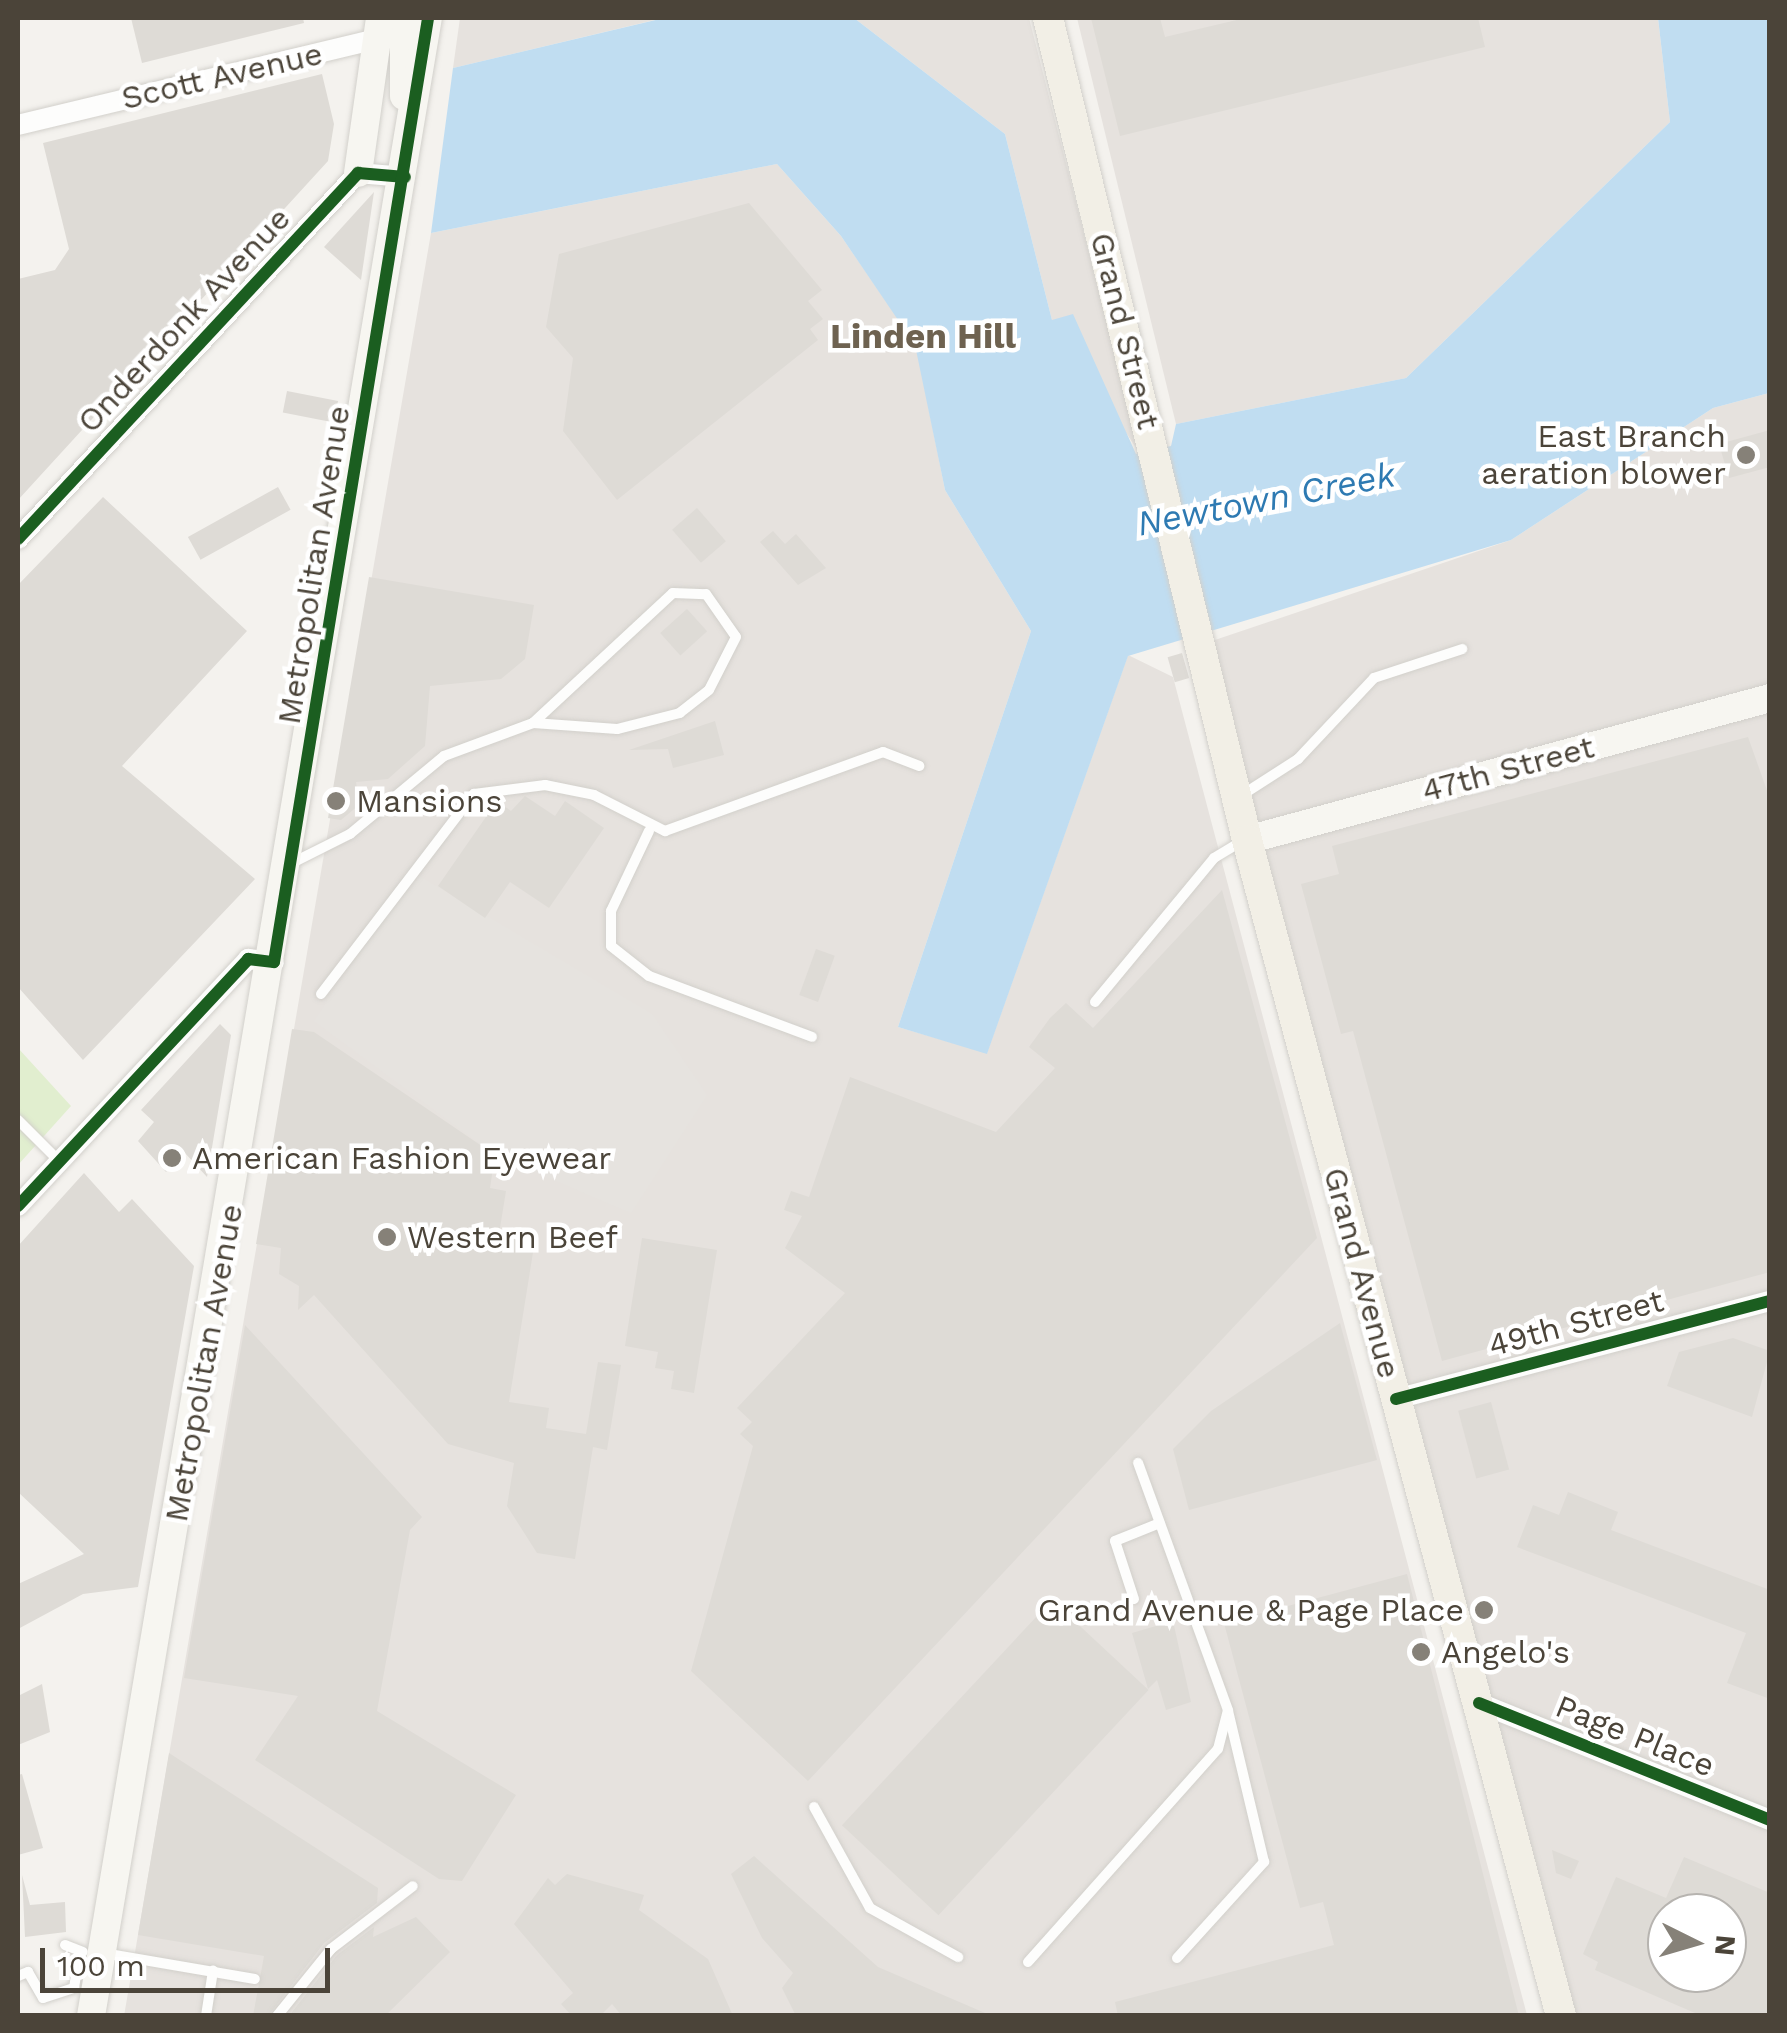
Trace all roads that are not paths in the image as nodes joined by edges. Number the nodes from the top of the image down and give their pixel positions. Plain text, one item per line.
1 (1048, 18) edge
2 (403, 25) edge
3 (18, 125) edge
4 (358, 174) junction
5 (405, 177) junction
6 (18, 540) edge
7 (1203, 644) joint
8 (1462, 648) dead end
9 (1770, 698) edge
10 (534, 723) junction
11 (920, 766) dead end
12 (1237, 799) junction
13 (649, 831) junction
14 (1246, 840) junction
15 (292, 863) junction
16 (274, 962) junction
17 (322, 994) dead end
18 (1095, 1002) dead end
19 (812, 1038) dead end
20 (18, 1120) edge
21 (59, 1161) junction
22 (18, 1206) edge
23 (1770, 1301) edge
24 (1396, 1399) junction
25 (1138, 1463) dead end
26 (1160, 1523) junction
27 (1134, 1599) dead end
28 (1479, 1703) junction
29 (1228, 1710) junction
30 (814, 1807) dead end
31 (1770, 1820) edge
32 (413, 1886) dead end
33 (65, 1945) dead end
34 (95, 1950) junction
35 (30, 1957) dead end
36 (958, 1957) dead end
37 (1177, 1958) dead end
38 (1028, 1962) dead end
39 (71, 1968) dead end
40 (213, 1972) junction
41 (23, 1974) edge
42 (255, 1979) dead end
43 (38, 1980) dead end
44 (91, 2016) edge
45 (206, 2016) edge
46 (277, 2016) edge
47 (1562, 2016) edge

1 - 7 main road, Grand Street
2 - 3 street, Scott Avenue
2 - 4 main road
2 - 5 main road, Metropolitan Avenue
4 - 5 street
4 - 6 street, Onderdonk Avenue
5 - 15 main road, Metropolitan Avenue
7 - 12 main road, Grand Avenue
8 - 12 lane
9 - 14 main road, 47th Street
10 - 10 lane
10 - 15 lane
11 - 13 lane
12 - 14 main road, Grand Avenue
13 - 17 lane
13 - 19 lane
14 - 18 lane
14 - 24 main road, Grand Avenue
15 - 16 main road, Metropolitan Avenue
16 - 21 street
16 - 34 main road, Metropolitan Avenue
20 - 21 lane
21 - 22 street
23 - 24 street, 49th Street
24 - 28 main road, Grand Avenue
25 - 26 lane
26 - 27 lane
26 - 29 lane
28 - 31 street, Page Place
28 - 47 main road, Grand Avenue
29 - 37 lane
29 - 38 lane
30 - 36 lane
32 - 46 lane
33 - 34 lane
34 - 39 lane
34 - 40 lane
34 - 41 lane
34 - 44 main road, Metropolitan Avenue
35 - 41 lane
40 - 42 lane
40 - 45 lane
41 - 43 lane

